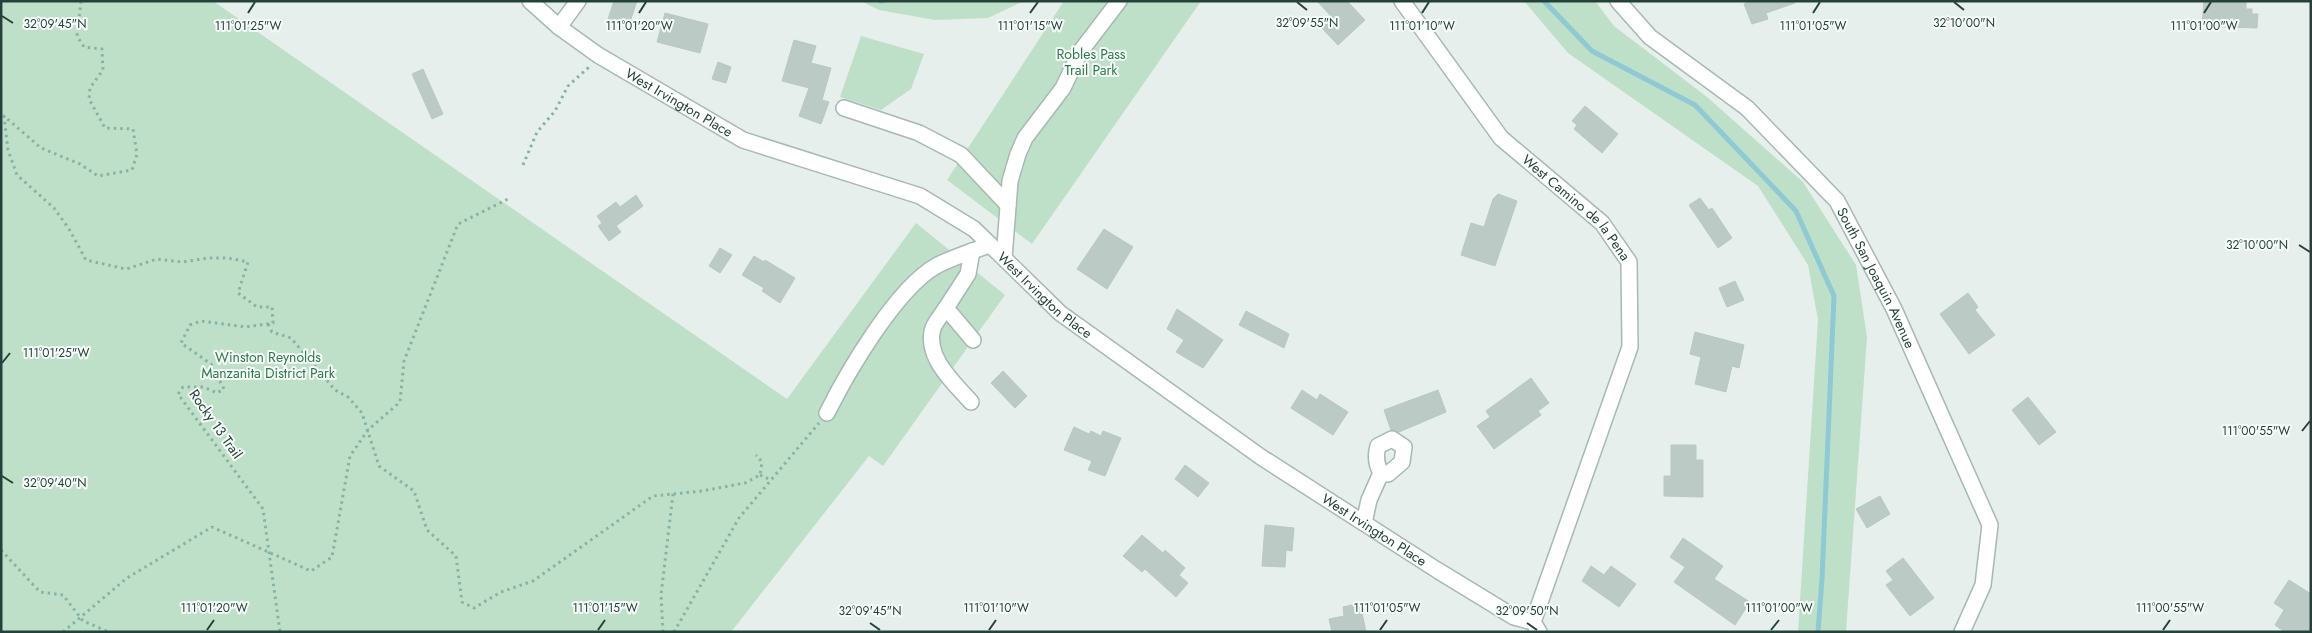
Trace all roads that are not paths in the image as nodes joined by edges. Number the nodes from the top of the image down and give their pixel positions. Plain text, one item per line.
1 (530, 1) edge
2 (578, 1) edge
3 (1119, 1) edge
4 (1402, 1) edge
5 (1618, 1) edge
6 (559, 27) junction
7 (844, 108) dead end
8 (1008, 205) junction
9 (990, 245) junction
10 (972, 252) junction
11 (1004, 258) junction
12 (946, 308) junction
13 (973, 340) dead end
14 (971, 402) dead end
15 (827, 413) road end
16 (1381, 474) dead end
17 (1364, 523) junction
18 (1536, 627) edge
19 (1962, 632) edge

1 - 6 street, West Irvington Place
2 - 6 street
3 - 8 street
4 - 18 street, West Camino de la Pena
5 - 19 street, South San Joaquin Avenue
6 - 9 street, West Irvington Place
7 - 8 street
8 - 11 street
9 - 10 street
9 - 11 street, West Irvington Place
10 - 12 street
10 - 15 street
11 - 17 street, West Irvington Place
12 - 13 street
12 - 14 street
16 - 17 street
17 - 18 street, West Irvington Place

